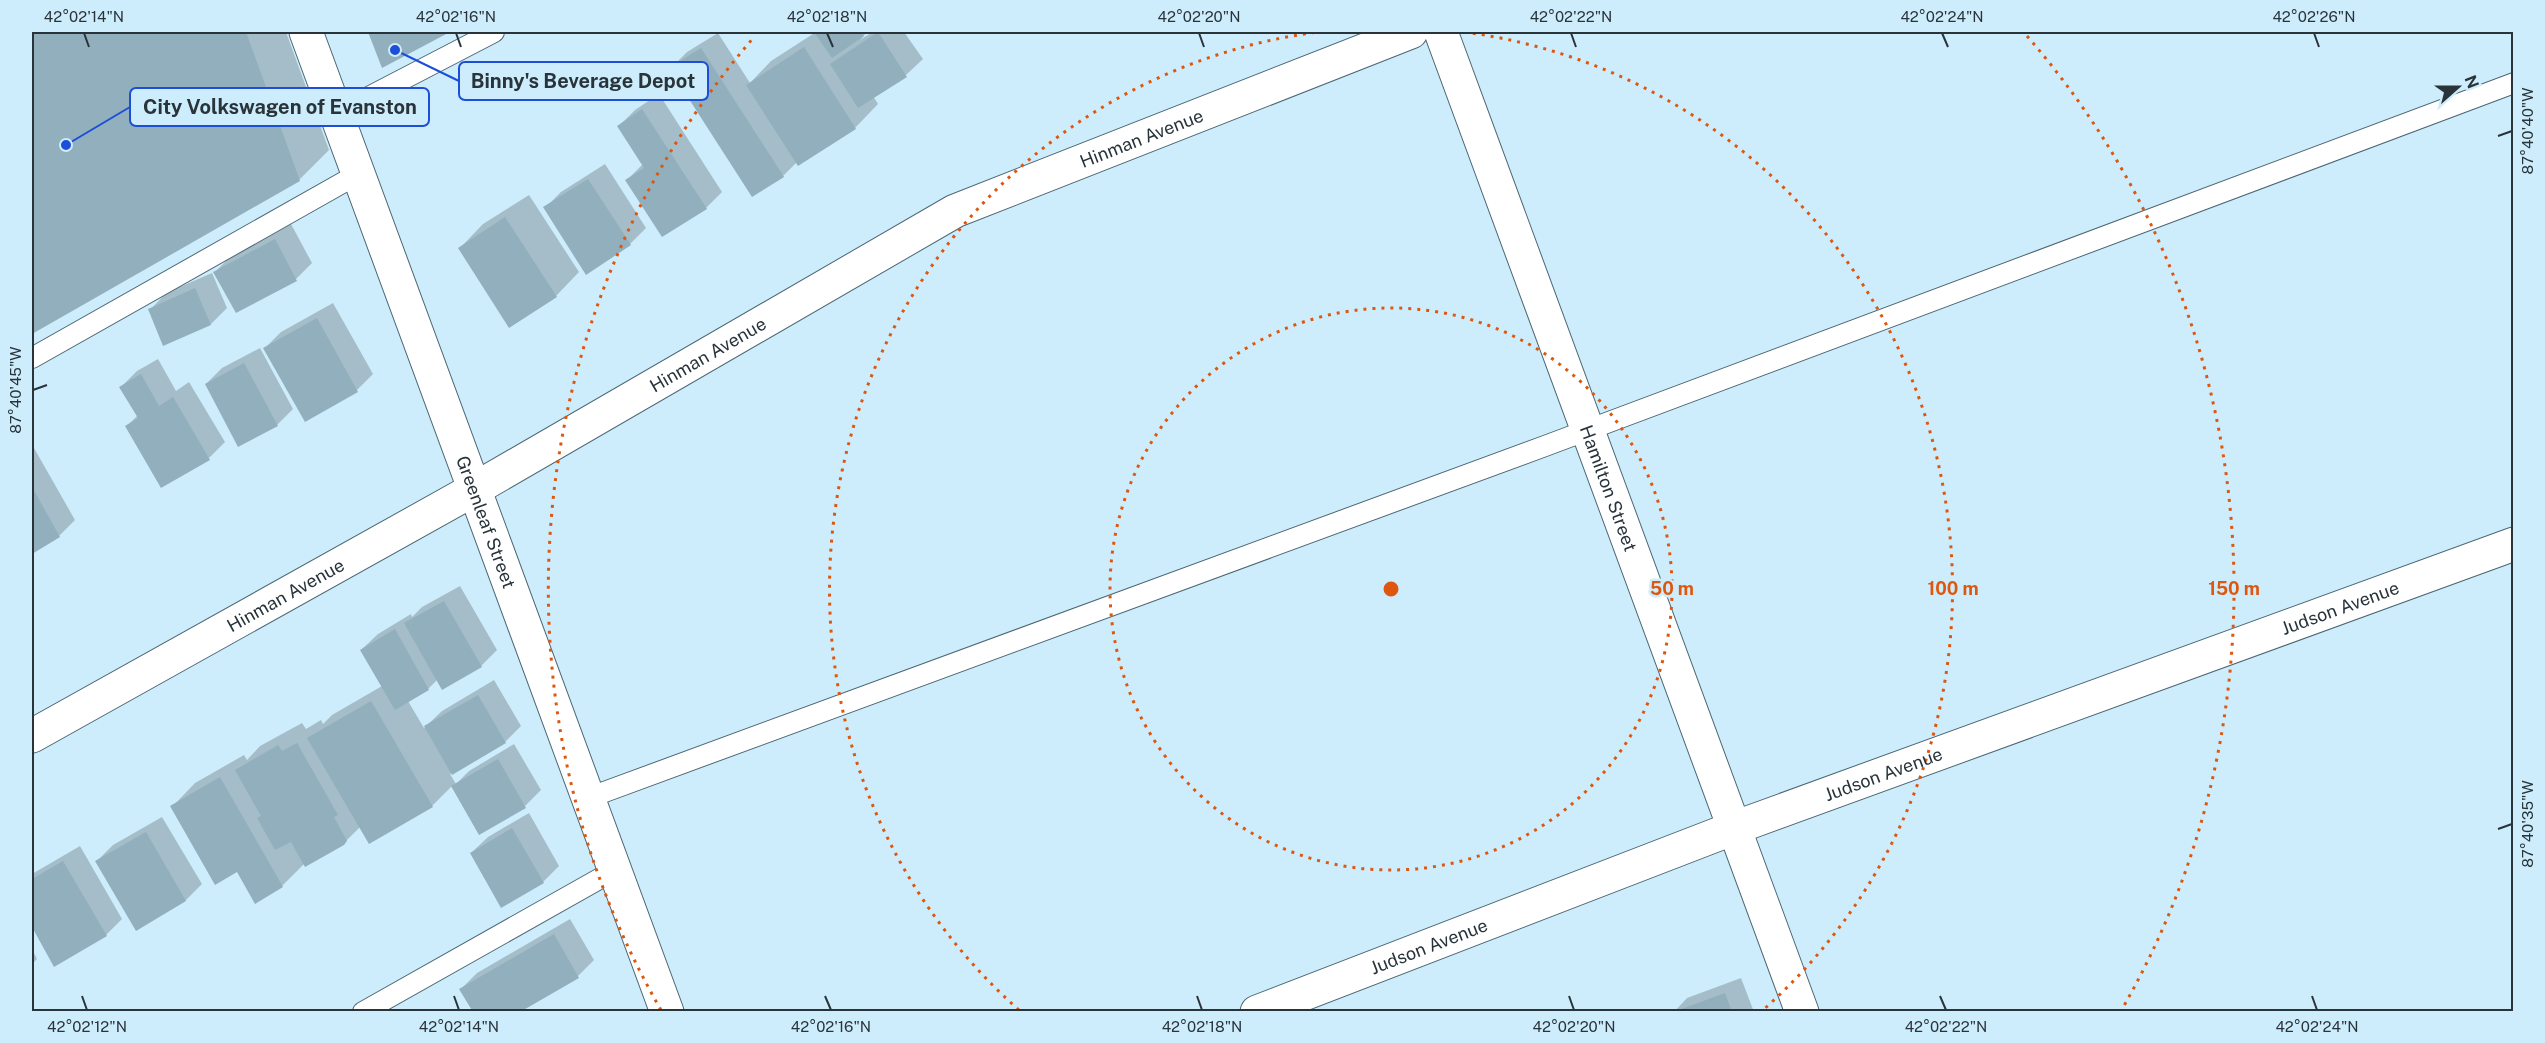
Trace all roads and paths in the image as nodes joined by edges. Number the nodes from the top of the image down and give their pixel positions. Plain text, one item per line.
1 (306, 32) edge
2 (494, 32) edge
3 (1411, 32) edge
4 (1441, 32) edge
5 (2514, 84) edge
6 (336, 114) junction
7 (358, 174) junction
8 (32, 358) edge
9 (1588, 430) junction
10 (473, 490) junction
11 (2514, 544) edge
12 (32, 736) edge
13 (588, 798) junction
14 (1734, 828) junction
15 (615, 870) junction
16 (363, 1011) edge
17 (667, 1011) edge
18 (1257, 1011) edge
19 (1802, 1011) edge

1 - 6 street, Greenleaf Street
2 - 6 lane
3 - 10 street, Hinman Avenue
4 - 9 street, Hamilton Street
5 - 9 lane
6 - 7 street, Greenleaf Street
7 - 8 lane
7 - 10 street, Greenleaf Street
9 - 13 lane
9 - 14 street, Hamilton Street
10 - 12 street, Hinman Avenue
10 - 13 street, Greenleaf Street
11 - 14 street, Judson Avenue
13 - 15 street, Greenleaf Street
14 - 18 street, Judson Avenue
14 - 19 street, Hamilton Street
15 - 16 lane
15 - 17 street, Greenleaf Street

